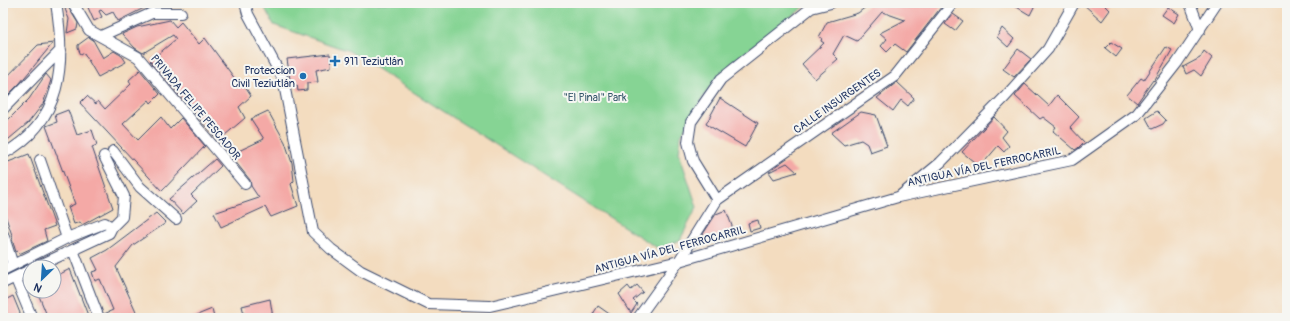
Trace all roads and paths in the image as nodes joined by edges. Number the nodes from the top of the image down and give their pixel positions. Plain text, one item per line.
1 (56, 3) edge
2 (74, 3) edge
3 (245, 3) edge
4 (832, 3) edge
5 (953, 3) edge
6 (1074, 3) edge
7 (1190, 3) edge
8 (1217, 3) edge
9 (181, 13) dead end
10 (1200, 30) junction
11 (102, 36) junction
12 (61, 50) junction
13 (3, 109) edge
14 (3, 154) edge
15 (40, 160) dead end
16 (245, 184) dead end
17 (140, 187) junction
18 (124, 196) junction
19 (898, 197) junction
20 (716, 200) junction
21 (176, 219) dead end
22 (112, 227) junction
23 (3, 234) edge
24 (67, 238) junction
25 (73, 250) junction
26 (53, 259) edge
27 (680, 261) junction
28 (13, 265) junction
29 (3, 270) edge
30 (22, 274) edge
31 (15, 277) junction
32 (3, 283) edge
33 (32, 318) edge
34 (99, 318) edge
35 (638, 318) edge

1 - 12 street
2 - 11 street, PRIVADA FELIPE PESCADOR
3 - 27 street, ANTIGUA VÍA DEL FERROCARRIL
4 - 20 street
5 - 20 street, CALLE INSURGENTES
6 - 19 street
7 - 10 street
8 - 10 street, ANTIGUA VÍA DEL FERROCARRIL
9 - 11 street
10 - 19 street, ANTIGUA VÍA DEL FERROCARRIL
11 - 16 street, PRIVADA FELIPE PESCADOR
12 - 13 street
12 - 14 street
15 - 24 street
17 - 18 street
17 - 18 street
17 - 21 street
18 - 22 street
19 - 27 street, ANTIGUA VÍA DEL FERROCARRIL
20 - 27 street
22 - 24 street
22 - 25 street
23 - 28 street
24 - 28 street
25 - 26 street
25 - 34 street
27 - 35 street
28 - 29 street
30 - 31 street
31 - 32 street
31 - 33 street

